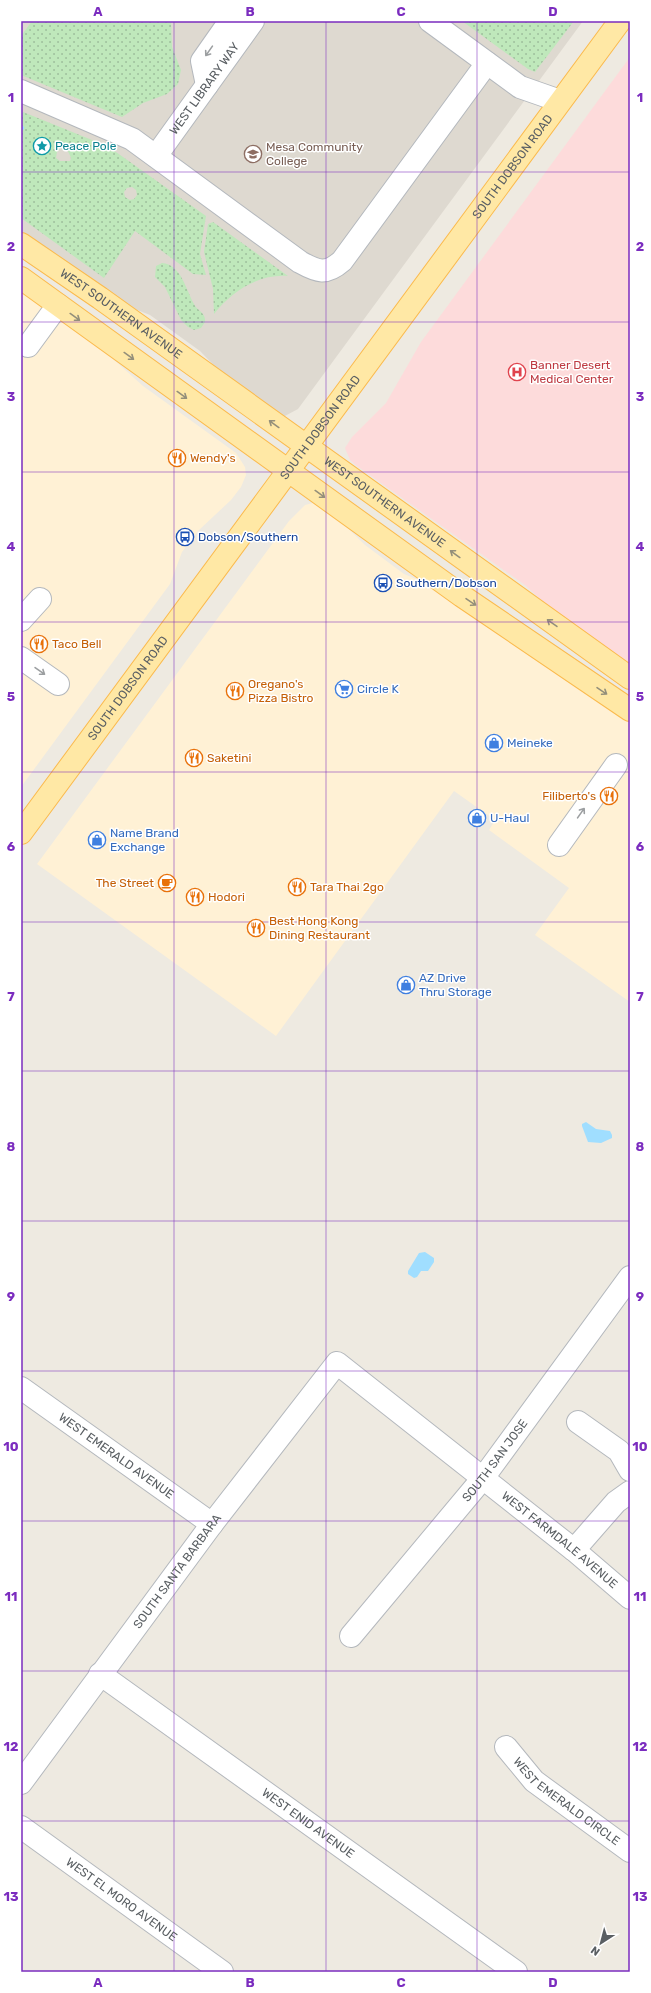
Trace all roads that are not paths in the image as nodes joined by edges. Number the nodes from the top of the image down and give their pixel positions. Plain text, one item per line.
1 (230, 21) edge
2 (253, 21) edge
3 (430, 21) edge
4 (620, 21) edge
5 (487, 63) junction
6 (207, 85) junction
7 (21, 92) edge
8 (560, 101) junction
9 (156, 156) junction
10 (21, 244) edge
11 (21, 256) edge
12 (62, 272) junction
13 (21, 278) edge
14 (58, 305) junction
15 (28, 346) dead end
16 (306, 446) junction
17 (288, 471) junction
18 (40, 599) dead end
19 (21, 620) edge
20 (529, 641) junction
21 (21, 658) edge
22 (630, 678) edge
23 (630, 683) edge
24 (58, 684) dead end
25 (630, 710) edge
26 (616, 765) dead end
27 (21, 833) edge
28 (559, 845) dead end
29 (630, 1277) edge
30 (337, 1363) joint
31 (21, 1388) edge
32 (578, 1422) dead end
33 (630, 1470) edge
34 (483, 1478) junction
35 (629, 1487) edge
36 (212, 1524) junction
37 (574, 1550) junction
38 (630, 1598) edge
39 (350, 1636) dead end
40 (100, 1674) junction
41 (506, 1747) dead end
42 (21, 1783) edge
43 (21, 1827) edge
44 (630, 1851) edge
45 (222, 1972) edge
46 (516, 1972) edge

1 -> 6 street
2 - 6 street, WEST LIBRARY WAY
3 - 5 street
4 - 8 main road, SOUTH DOBSON ROAD
5 - 8 street
5 - 9 street
6 - 9 street, WEST LIBRARY WAY
7 - 9 street
8 - 16 main road, SOUTH DOBSON ROAD
10 - 12 main road, WEST SOUTHERN AVENUE
11 - 12 main road
16 -> 12 main road, WEST SOUTHERN AVENUE
13 - 14 main road
14 - 15 street
14 -> 17 main road
16 - 17 main road, SOUTH DOBSON ROAD
22 -> 16 main road, WEST SOUTHERN AVENUE
17 -> 20 main road
17 - 27 main road, SOUTH DOBSON ROAD
18 - 19 street
20 - 23 main road
20 -> 25 main road
21 -> 24 street
28 -> 26 street
29 - 34 street, SOUTH SAN JOSE
30 - 34 street, WEST FARMDALE AVENUE
30 - 36 street, SOUTH SANTA BARBARA
31 - 36 street, WEST EMERALD AVENUE
32 - 33 street
34 - 37 street, WEST FARMDALE AVENUE
34 - 39 street, SOUTH SAN JOSE
35 - 37 street
36 - 40 street, SOUTH SANTA BARBARA
37 - 38 street, WEST FARMDALE AVENUE
40 - 42 street, SOUTH SANTA BARBARA
40 - 46 street, WEST ENID AVENUE
41 - 44 street, WEST EMERALD CIRCLE
43 - 45 street, WEST EL MORO AVENUE

